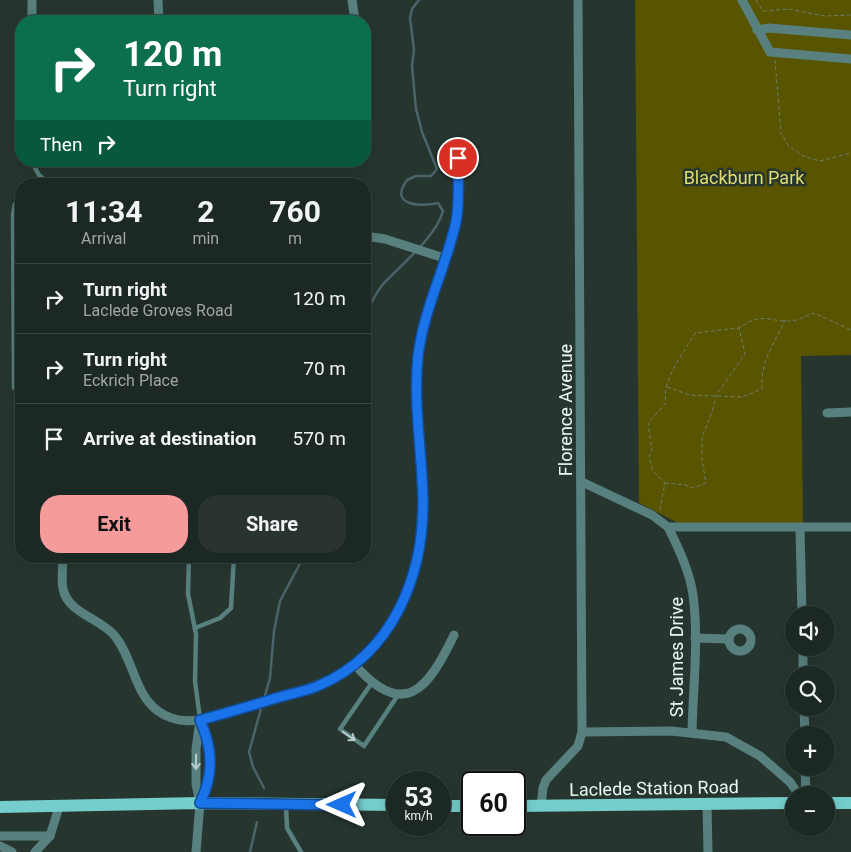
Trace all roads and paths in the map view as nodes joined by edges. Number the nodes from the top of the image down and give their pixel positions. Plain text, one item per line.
1 (32, 0) edge
2 (158, 0) edge
3 (352, 0) edge
4 (578, 0) edge
5 (742, 0) edge
6 (756, 0) edge
7 (32, 15) edge
8 (159, 15) edge
9 (354, 15) edge
10 (851, 15) edge
11 (757, 30) junction
12 (851, 35) edge
13 (775, 52) junction
14 (851, 59) edge
15 (851, 153) edge
16 (458, 158) dead end
17 (34, 167) edge
18 (43, 178) edge
19 (15, 204) edge
20 (371, 237) edge
21 (444, 258) junction
22 (785, 320) junction
23 (739, 328) junction
24 (851, 330) edge
25 (666, 387) junction
26 (15, 388) edge
27 (717, 394) junction
28 (851, 412) edge
29 (827, 413) dead end
30 (582, 482) junction
31 (665, 483) junction
32 (658, 518) junction
33 (668, 527) junction
34 (851, 527) edge
35 (800, 528) junction
36 (63, 563) edge
37 (189, 563) edge
38 (234, 563) edge
39 (802, 606) edge
40 (195, 628) junction
41 (454, 635) dead end
42 (695, 638) junction
43 (729, 639) dead end
44 (355, 665) junction
45 (371, 684) junction
46 (398, 695) junction
47 (200, 720) junction
48 (582, 732) junction
49 (692, 732) junction
50 (793, 786) edge
51 (200, 803) junction
52 (785, 803) edge
53 (835, 803) edge
54 (851, 803) edge
55 (286, 804) junction
56 (707, 804) junction
57 (386, 805) edge
58 (526, 806) edge
59 (0, 807) edge
60 (59, 807) junction
61 (541, 807) junction
62 (0, 836) edge
63 (50, 836) junction
64 (0, 846) edge
65 (12, 852) edge
66 (35, 852) edge
67 (196, 852) edge
68 (301, 852) edge
69 (708, 852) edge

1 - 7 street
2 - 8 street
3 - 9 street
4 - 30 street, Florence Avenue
5 - 11 street
6 - 10 path
11 - 12 street
11 - 13 street
13 - 14 street
13 - 15 path
16 - 21 street
17 - 18 lane
19 - 26 lane
20 - 21 street
21 - 44 street
22 - 23 path
22 - 24 path
22 - 27 path
23 - 25 path
23 - 27 path
25 - 27 path
25 - 31 path
27 - 31 path
28 - 29 street
30 - 32 street
30 - 48 street, Florence Avenue
31 - 32 path
32 - 33 street
33 - 35 street
33 - 42 street, St James Drive
34 - 35 street
35 - 39 street
36 - 47 street
37 - 40 lane
38 - 40 lane
40 - 47 lane
41 - 46 street
42 - 43 street
42 - 49 street, St James Drive
44 - 45 street
44 - 47 street
45 - 46 street
45 -> 46 lane
47 -> 51 street
47 - 51 street
48 - 49 street
48 - 61 street, Florence Avenue
49 - 50 street
51 - 55 main road
51 - 60 main road
51 - 67 street
52 - 56 main road, Laclede Station Road
53 - 54 main road
55 - 57 main road
55 - 68 lane
56 - 61 main road, Laclede Station Road
56 - 69 street
58 - 61 main road, Laclede Station Road
59 - 60 main road
60 - 63 street
62 - 63 street
63 - 66 street
64 - 65 street

